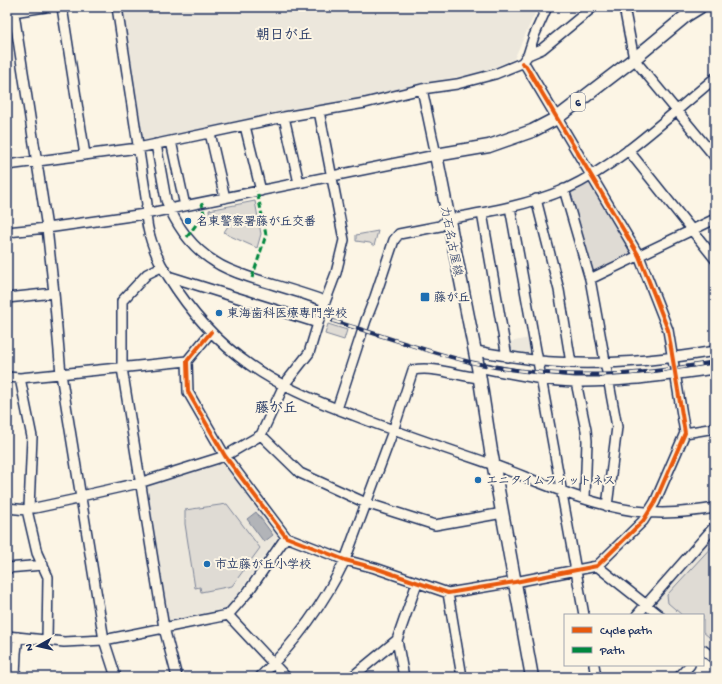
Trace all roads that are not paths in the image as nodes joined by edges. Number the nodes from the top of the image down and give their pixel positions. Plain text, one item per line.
1 (45, 7) edge
2 (62, 7) edge
3 (117, 7) edge
4 (547, 7) edge
5 (593, 7) edge
6 (624, 7) edge
7 (700, 7) edge
8 (11, 11) edge
9 (528, 55) junction
10 (634, 59) junction
11 (522, 63) junction
12 (715, 78) edge
13 (422, 89) junction
14 (676, 110) junction
15 (319, 111) junction
16 (284, 117) junction
17 (557, 118) junction
18 (245, 126) junction
19 (210, 133) junction
20 (172, 141) junction
21 (156, 144) junction
22 (138, 148) junction
23 (628, 150) junction
24 (85, 155) junction
25 (436, 155) junction
26 (715, 157) edge
27 (37, 161) junction
28 (7, 165) edge
29 (592, 175) junction
30 (332, 176) junction
31 (299, 183) junction
32 (564, 189) junction
33 (261, 191) junction
34 (225, 198) junction
35 (536, 199) junction
36 (185, 206) junction
37 (510, 207) junction
38 (169, 209) junction
39 (482, 213) junction
40 (145, 214) junction
41 (448, 219) junction
42 (715, 219) edge
43 (47, 228) junction
44 (691, 230) junction
45 (7, 232) edge
46 (639, 256) junction
47 (715, 259) edge
48 (161, 267) junction
49 (168, 276) junction
50 (590, 279) junction
51 (54, 293) junction
52 (7, 298) edge
53 (325, 301) junction
54 (318, 323) junction
55 (211, 332) junction
56 (475, 351) junction
57 (715, 351) edge
58 (507, 357) junction
59 (673, 358) junction
60 (537, 360) junction
61 (187, 361) junction
62 (571, 363) junction
63 (605, 363) junction
64 (122, 368) junction
65 (715, 369) edge
66 (479, 373) junction
67 (61, 374) junction
68 (675, 374) junction
69 (7, 377) edge
70 (20, 378) junction
71 (541, 378) junction
72 (608, 381) junction
73 (576, 382) junction
74 (284, 385) junction
75 (337, 409) junction
76 (715, 428) edge
77 (393, 431) junction
78 (685, 433) junction
79 (261, 435) junction
80 (225, 456) junction
81 (494, 466) junction
82 (139, 483) junction
83 (561, 491) junction
84 (82, 497) junction
85 (585, 498) junction
86 (366, 503) junction
87 (607, 506) junction
88 (7, 508) edge
89 (715, 508) edge
90 (28, 509) junction
91 (503, 513) junction
92 (649, 513) junction
93 (715, 526) edge
94 (286, 537) junction
95 (345, 560) junction
96 (43, 565) junction
97 (597, 566) junction
98 (7, 568) edge
99 (575, 570) junction
100 (515, 582) junction
101 (417, 583) junction
102 (448, 593) junction
103 (646, 604) junction
104 (584, 614) edge
105 (638, 614) edge
106 (658, 614) edge
107 (228, 615) junction
108 (164, 628) junction
109 (7, 636) edge
110 (18, 637) junction
111 (47, 640) junction
112 (104, 640) junction
113 (397, 640) junction
114 (704, 651) edge
115 (715, 659) edge
116 (274, 664) junction
117 (594, 666) edge
118 (689, 666) edge
119 (15, 677) edge
120 (116, 677) edge
121 (177, 677) edge
122 (260, 677) edge
123 (286, 677) edge
124 (352, 677) edge
125 (404, 677) edge
126 (462, 677) edge
127 (532, 677) edge
128 (596, 677) edge
129 (679, 677) edge

1 - 8 street
2 - 24 street
3 - 22 street
4 - 9 street
5 - 9 street
6 - 10 street
7 - 10 main road, 6
8 - 27 street
9 - 11 street
10 - 14 street
10 - 17 main road, 6
11 - 13 street
11 - 17 street
12 - 14 street
13 - 15 street
13 - 25 street
14 - 23 street
14 - 26 street
15 - 16 street
15 - 30 street
16 - 18 street
16 - 31 street
17 - 25 main road, 6
17 - 29 street
18 - 19 street
18 - 33 street
19 - 20 street
19 - 34 street
20 - 21 street
20 - 36 street
21 - 22 street
21 - 38 street
22 - 24 street
22 - 40 street
23 - 29 street
23 - 44 street
24 - 27 street
25 - 30 street
25 - 41 main road, 力石名古屋線
27 - 28 street
27 - 43 street
29 - 32 street
29 - 46 street
30 - 31 street
30 - 53 street
31 - 33 street
32 - 35 street
32 - 50 street
33 - 34 street
34 - 36 street
35 - 37 street
35 - 62 street
36 - 38 street
37 - 39 street
37 - 60 street
38 - 40 street
38 - 53 street
39 - 41 street
39 - 58 street
40 - 43 street
40 - 48 street
41 - 56 main road, 力石名古屋線
41 - 75 street
42 - 44 street
43 - 45 street
43 - 51 street
44 - 46 street
44 - 47 street
46 - 50 street
46 - 59 street
48 - 49 street
48 - 64 street
49 - 54 street
49 - 55 street
50 - 63 street
51 - 52 street
51 - 67 street
53 - 54 street
54 - 74 street
55 - 61 street
55 - 74 street
56 - 58 street
56 - 66 main road, 力石名古屋線
57 - 59 street
58 - 60 street
59 - 63 street
59 - 68 street
60 - 62 street
60 - 71 street
61 - 64 street
61 - 80 street
62 - 63 street
63 - 72 street
64 - 67 street
64 - 82 street
65 - 68 street
66 - 71 street
66 - 77 street
66 - 81 main road, 力石名古屋線
67 - 70 street
67 - 84 street
68 - 72 street
68 - 78 street
69 - 70 street
70 - 90 street
71 - 73 street
71 - 83 street
72 - 73 street
72 - 87 street
73 - 85 street
74 - 75 street
74 - 79 street
75 - 77 street
76 - 78 street
77 - 81 street
77 - 86 street
78 - 92 street
79 - 80 street
79 - 86 street
80 - 82 street
80 - 94 street
81 - 83 street
81 - 91 main road, 力石名古屋線
82 - 84 street
82 - 108 street
83 - 85 street
83 - 99 street
84 - 90 street
84 - 112 street
85 - 87 street
86 - 91 street
86 - 95 street
87 - 92 street
88 - 90 street
89 - 92 street
90 - 96 street
91 - 100 main road, 力石名古屋線
92 - 97 street
93 - 103 street
94 - 95 street
94 - 107 street
95 - 101 street
95 - 116 street
96 - 98 street
96 - 111 street
97 - 99 street
97 - 103 street
99 - 100 street
99 - 104 street
100 - 102 street
100 - 127 main road, 力石名古屋線
101 - 102 street
101 - 113 street
102 - 126 street
103 - 105 street
103 - 106 street
107 - 108 street
107 - 116 street
108 - 112 street
108 - 121 street
109 - 110 street
110 - 111 street
110 - 119 street
111 - 112 street
112 - 120 street
113 - 124 street
113 - 125 street
114 - 115 street
116 - 122 street
116 - 123 street
117 - 128 street
118 - 129 street

